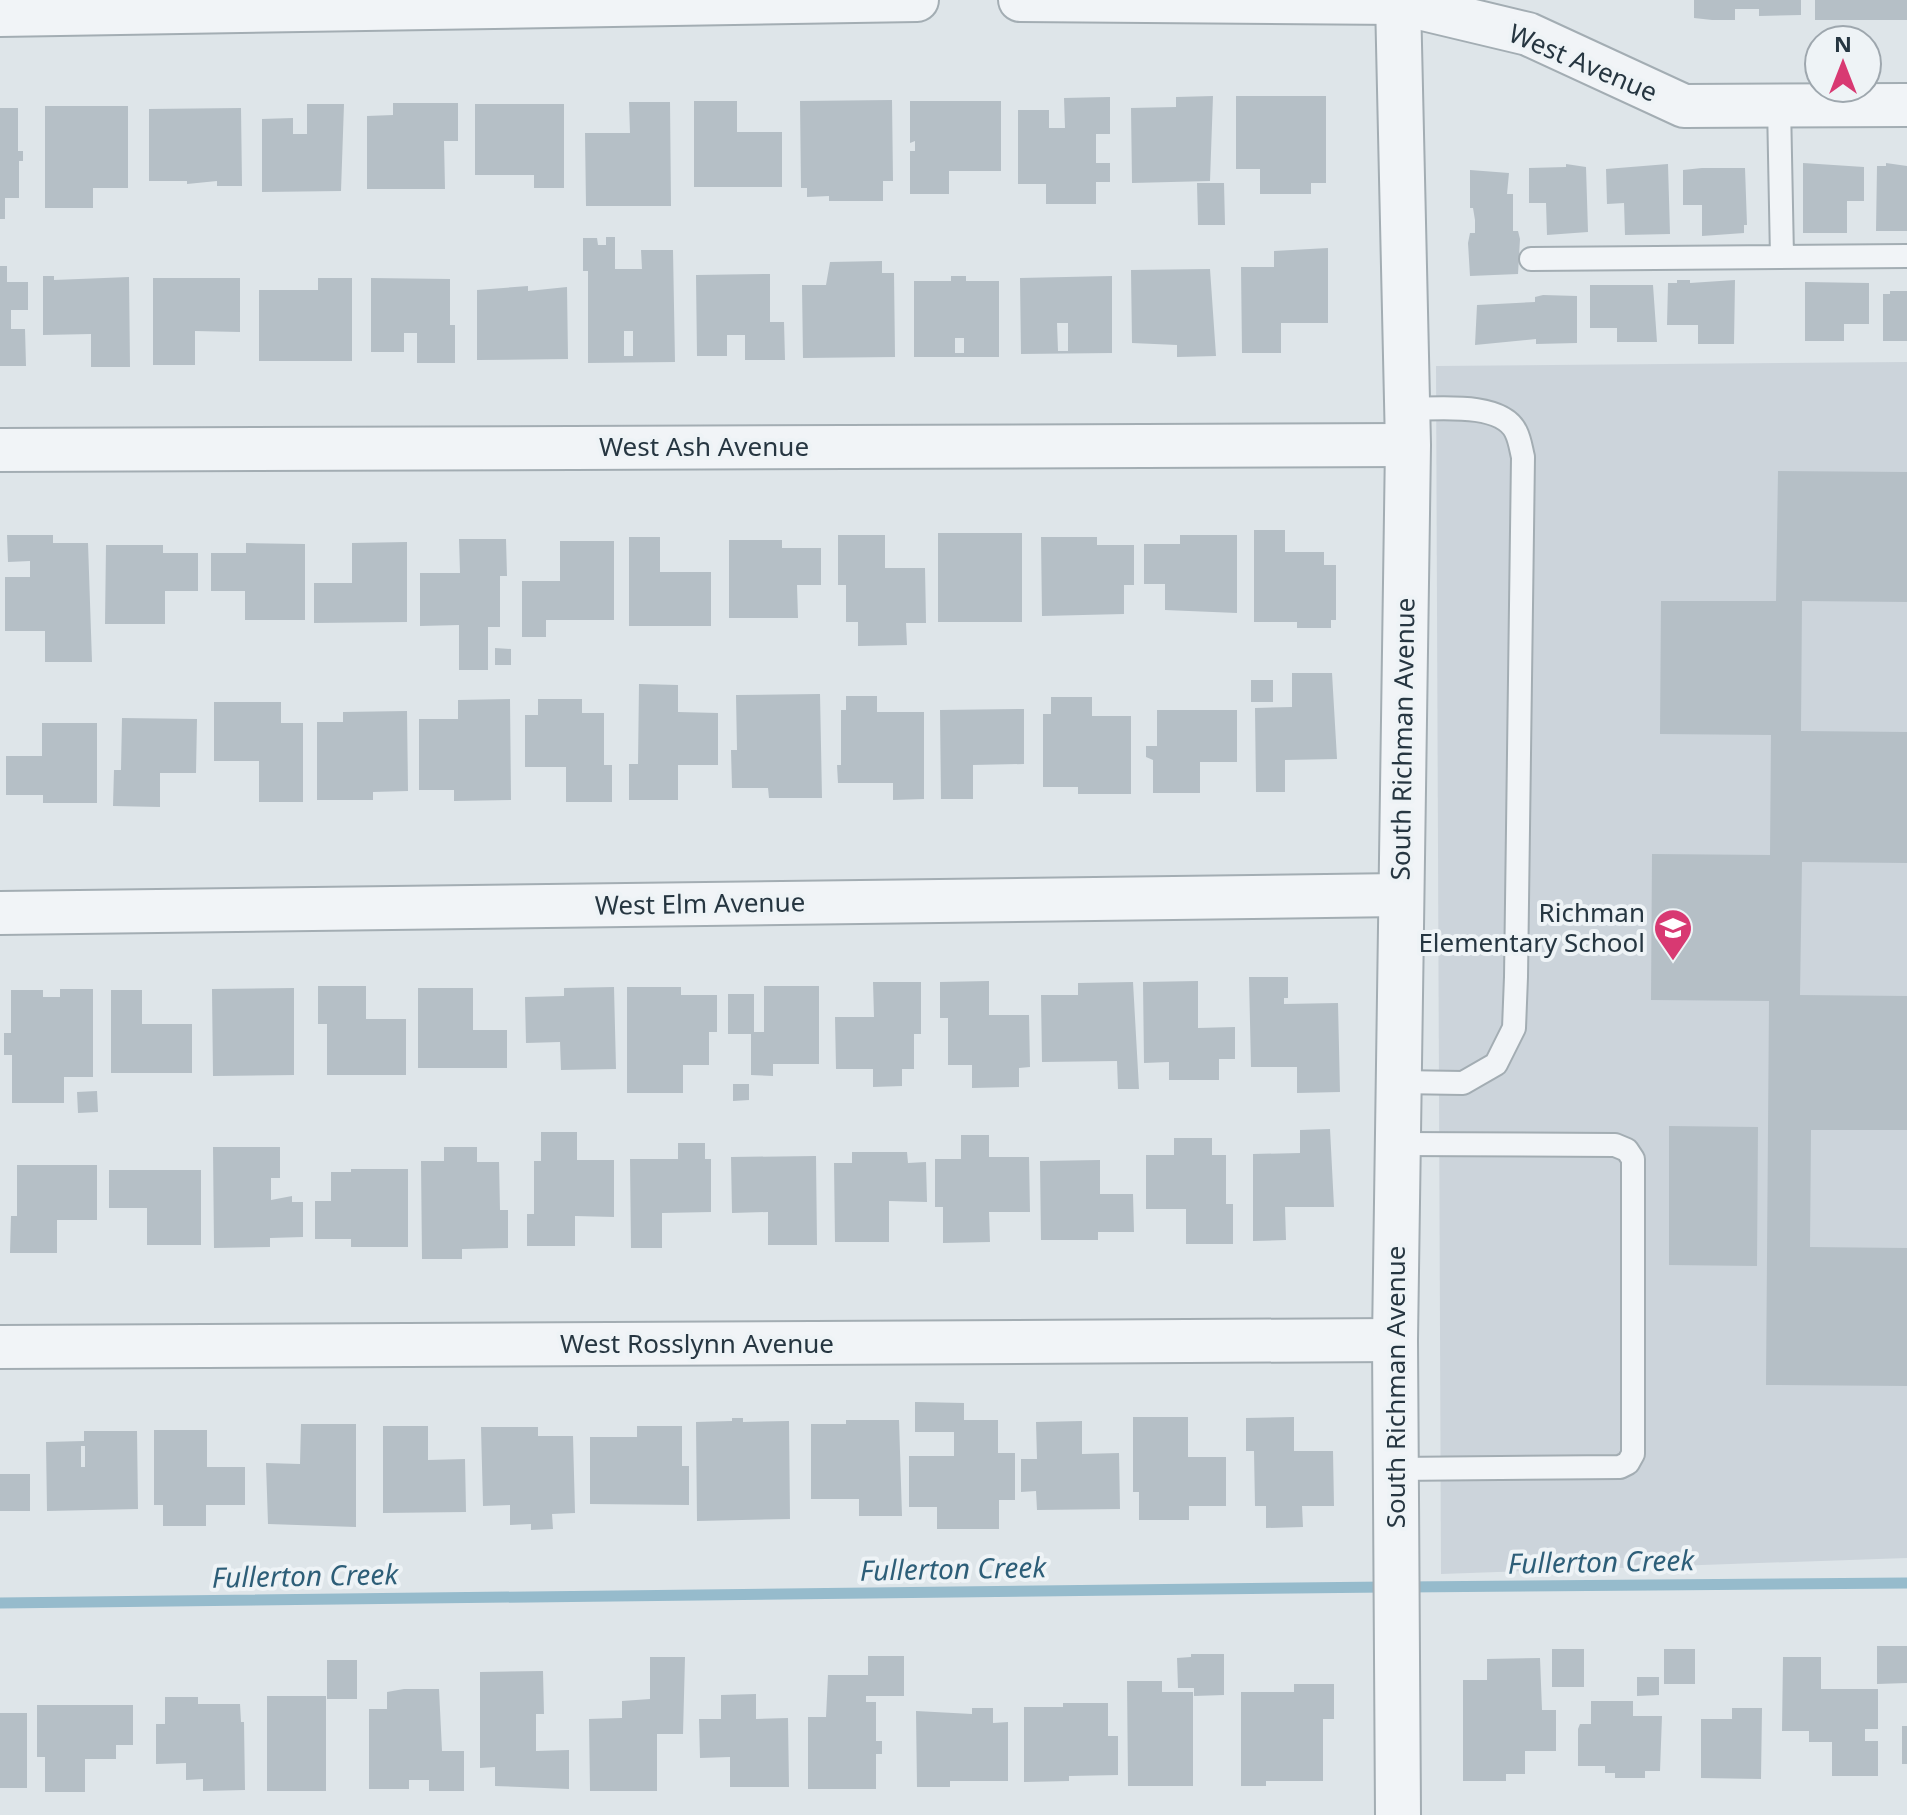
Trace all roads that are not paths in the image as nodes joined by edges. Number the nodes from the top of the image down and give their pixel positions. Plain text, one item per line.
1 (917, 0) edge
2 (1020, 0) edge
3 (1398, 2) edge
4 (0, 15) edge
5 (1779, 105) junction
6 (1907, 105) edge
7 (1907, 256) edge
8 (1782, 257) junction
9 (1531, 259) dead end
10 (1408, 427) junction
11 (0, 450) edge
12 (1400, 895) junction
13 (0, 913) edge
14 (1398, 1082) junction
15 (1397, 1144) junction
16 (1395, 1340) junction
17 (0, 1347) edge
18 (1395, 1469) junction
19 (1398, 1815) edge

1 - 4 street
2 - 3 street, West Avenue
3 - 5 street, West Avenue
3 - 10 street, South Richman Avenue
5 - 6 street, West Avenue
5 - 8 lane
7 - 8 lane
8 - 9 lane
10 - 11 street, West Ash Avenue
10 - 12 street, South Richman Avenue
10 - 14 lane
12 - 13 street, West Elm Avenue
12 - 14 street, South Richman Avenue
14 - 15 street, South Richman Avenue
15 - 16 street, South Richman Avenue
15 - 18 lane
16 - 17 street, West Rosslynn Avenue
16 - 18 street, South Richman Avenue
18 - 19 street, South Richman Avenue

